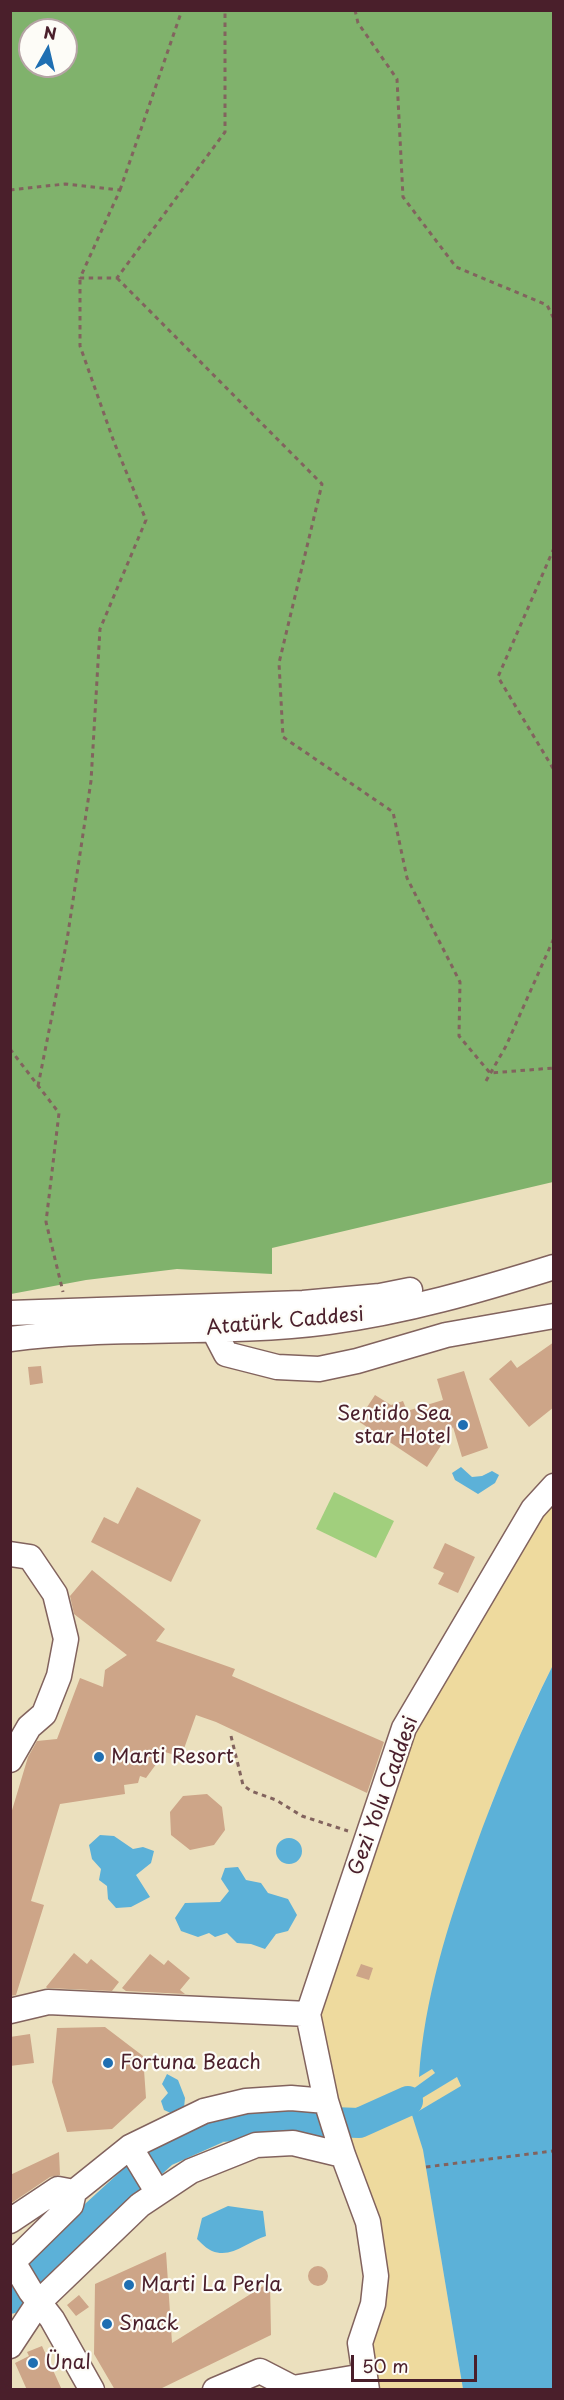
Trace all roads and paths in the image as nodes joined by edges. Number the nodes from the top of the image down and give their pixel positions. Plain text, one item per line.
1 (182, 10) edge
2 (225, 10) edge
3 (355, 10) edge
4 (10, 190) edge
5 (120, 190) junction
6 (80, 278) junction
7 (117, 278) junction
8 (554, 319) edge
9 (554, 548) edge
10 (554, 770) edge
11 (554, 938) edge
12 (10, 1049) edge
13 (554, 1068) edge
14 (490, 1073) junction
15 (486, 1081) dead end
16 (38, 1086) junction
17 (554, 1250) edge
18 (554, 1267) edge
19 (67, 1311) junction
20 (10, 1313) edge
21 (554, 1316) edge
22 (214, 1331) junction
23 (10, 1339) edge
24 (554, 1486) edge
25 (10, 1554) edge
26 (231, 1736) dead end
27 (10, 1760) edge
28 (367, 1838) junction
29 (10, 2011) edge
30 (308, 2014) junction
31 (328, 2105) junction
32 (342, 2147) junction
33 (553, 2151) edge
34 (133, 2152) junction
35 (426, 2167) dead end
36 (154, 2187) junction
37 (74, 2192) junction
38 (10, 2222) edge
39 (13, 2264) edge
40 (35, 2297) junction
41 (10, 2346) edge
42 (366, 2383) edge
43 (293, 2389) edge
44 (92, 2390) edge
45 (215, 2390) edge

1 - 5 path
2 - 7 path
3 - 8 path
4 - 5 path
5 - 6 path
6 - 7 path
6 - 16 path
7 - 14 path
9 - 10 path
11 - 14 path
12 - 16 path
13 - 14 path
14 - 15 path
16 - 19 path
17 - 19 street, Atatürk Caddesi
18 - 22 street, Atatürk Caddesi
19 - 20 street, Atatürk Caddesi
21 - 22 street
22 - 23 street, Atatürk Caddesi
24 - 28 street, Gezi Yolu Caddesi
25 - 27 street
26 - 28 path
28 - 30 street, Gezi Yolu Caddesi
29 - 30 street
30 - 31 street
31 - 32 street
31 - 34 street
32 - 36 street
32 - 42 street
33 - 35 path
34 - 36 street
34 - 37 street
36 - 40 street
37 - 38 street
37 - 39 street
39 - 40 street
40 - 41 street
40 - 44 street
42 - 43 street
43 - 45 street

